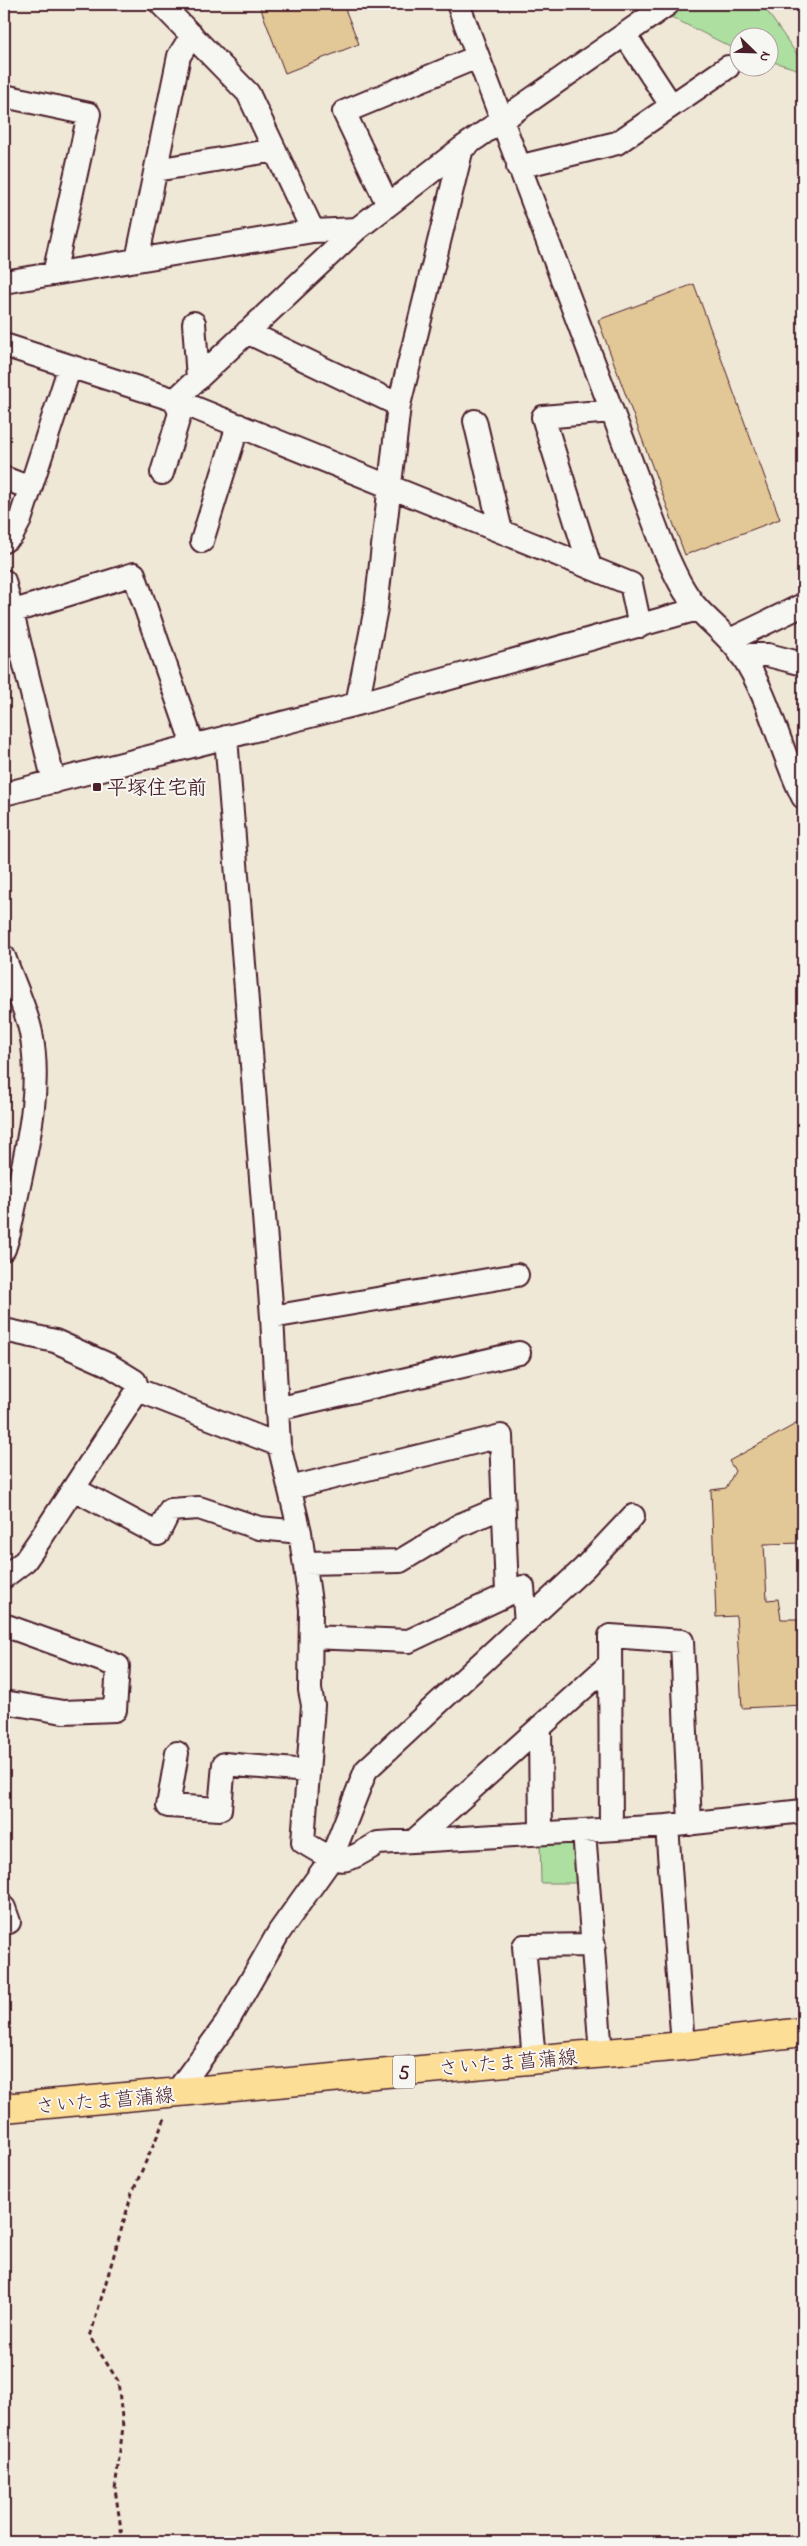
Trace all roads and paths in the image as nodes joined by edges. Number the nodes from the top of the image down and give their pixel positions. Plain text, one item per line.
1 (161, 4) edge
2 (458, 4) edge
3 (668, 4) edge
4 (192, 35) junction
5 (625, 35) junction
6 (477, 57) junction
7 (728, 67) dead end
8 (4, 96) edge
9 (671, 106) junction
10 (501, 122) junction
11 (462, 148) junction
12 (275, 150) junction
13 (518, 167) junction
14 (156, 170) junction
15 (388, 205) junction
16 (357, 229) junction
17 (313, 231) junction
18 (137, 260) junction
19 (54, 274) junction
20 (4, 282) edge
21 (194, 324) dead end
22 (248, 332) junction
23 (4, 345) edge
24 (70, 366) junction
25 (198, 379) junction
26 (175, 400) junction
27 (399, 405) junction
28 (611, 411) junction
29 (475, 421) dead end
30 (238, 425) junction
31 (162, 473) dead end
32 (4, 478) edge
33 (391, 485) junction
34 (30, 488) junction
35 (501, 531) junction
36 (4, 541) edge
37 (202, 541) dead end
38 (590, 567) junction
39 (4, 581) edge
40 (803, 606) edge
41 (698, 609) junction
42 (11, 626) edge
43 (640, 626) junction
44 (736, 647) junction
45 (803, 664) edge
46 (357, 704) junction
47 (226, 737) junction
48 (193, 745) junction
49 (54, 782) junction
50 (4, 794) edge
51 (803, 797) edge
52 (4, 958) edge
53 (4, 1249) edge
54 (517, 1274) dead end
55 (272, 1317) junction
56 (4, 1330) edge
57 (519, 1353) dead end
58 (138, 1390) junction
59 (277, 1409) junction
60 (279, 1445) junction
61 (290, 1488) junction
62 (74, 1489) junction
63 (503, 1507) junction
64 (633, 1516) dead end
65 (300, 1532) junction
66 (305, 1563) junction
67 (4, 1577) edge
68 (507, 1593) junction
69 (526, 1623) junction
70 (4, 1625) edge
71 (311, 1637) junction
72 (610, 1664) junction
73 (4, 1702) edge
74 (540, 1727) junction
75 (177, 1754) dead end
76 (308, 1771) junction
77 (803, 1812) edge
78 (690, 1824) junction
79 (667, 1826) junction
80 (610, 1829) junction
81 (584, 1831) junction
82 (541, 1833) junction
83 (414, 1841) junction
84 (330, 1859) junction
85 (594, 1945) junction
86 (803, 2032) edge
87 (683, 2046) junction
88 (601, 2054) junction
89 (534, 2060) junction
90 (175, 2094) junction
91 (4, 2108) edge
92 (123, 2542) edge

1 - 4 street
2 - 6 street
3 - 5 street
4 - 12 street
4 - 14 street
5 - 9 street
5 - 10 street
6 - 10 street
6 - 15 street
7 - 9 street
8 - 19 street
9 - 13 street
10 - 11 street
10 - 13 street
11 - 15 street
11 - 27 street
12 - 14 street
12 - 17 street
13 - 28 street
14 - 18 street
15 - 16 street
16 - 17 street
16 - 22 street
17 - 18 street
18 - 19 street
19 - 20 street
21 - 25 street
22 - 25 street
22 - 27 street
23 - 24 street
24 - 26 street
24 - 34 street
25 - 26 street
26 - 30 street
26 - 31 street
27 - 33 street
28 - 38 street
28 - 41 street
29 - 35 street
30 - 33 street
30 - 37 street
32 - 34 street
33 - 35 street
33 - 46 street
34 - 36 street
35 - 38 street
38 - 43 street
39 - 42 street
40 - 44 street
41 - 43 street
41 - 44 street
42 - 48 street
42 - 49 street
43 - 46 street
44 - 45 street
44 - 51 street
46 - 47 street
47 - 48 street
47 - 55 street
48 - 49 street
49 - 50 street
52 - 53 street
54 - 55 street
55 - 59 street
56 - 58 street
57 - 59 street
58 - 60 street
58 - 62 street
59 - 60 street
60 - 61 street
61 - 63 street
61 - 65 street
62 - 65 street
62 - 67 street
63 - 66 street
63 - 68 street
64 - 69 street
65 - 66 street
66 - 71 street
68 - 69 street
68 - 71 street
69 - 84 street
70 - 73 street
71 - 76 street
72 - 74 street
72 - 78 street
72 - 80 street
74 - 82 street
74 - 83 street
75 - 76 street
76 - 84 street
77 - 78 street
78 - 79 street
79 - 80 street
79 - 87 street
80 - 81 street
81 - 82 street
81 - 85 street
82 - 83 street
83 - 84 street
84 - 90 street
85 - 88 street
85 - 89 street
86 - 87 main road, さいたま菖蒲線 / 5
87 - 88 main road, さいたま菖蒲線 / 5
88 - 89 main road, さいたま菖蒲線 / 5
89 - 90 main road, さいたま菖蒲線 / 5
90 - 91 main road, さいたま菖蒲線 / 5
90 - 92 path

